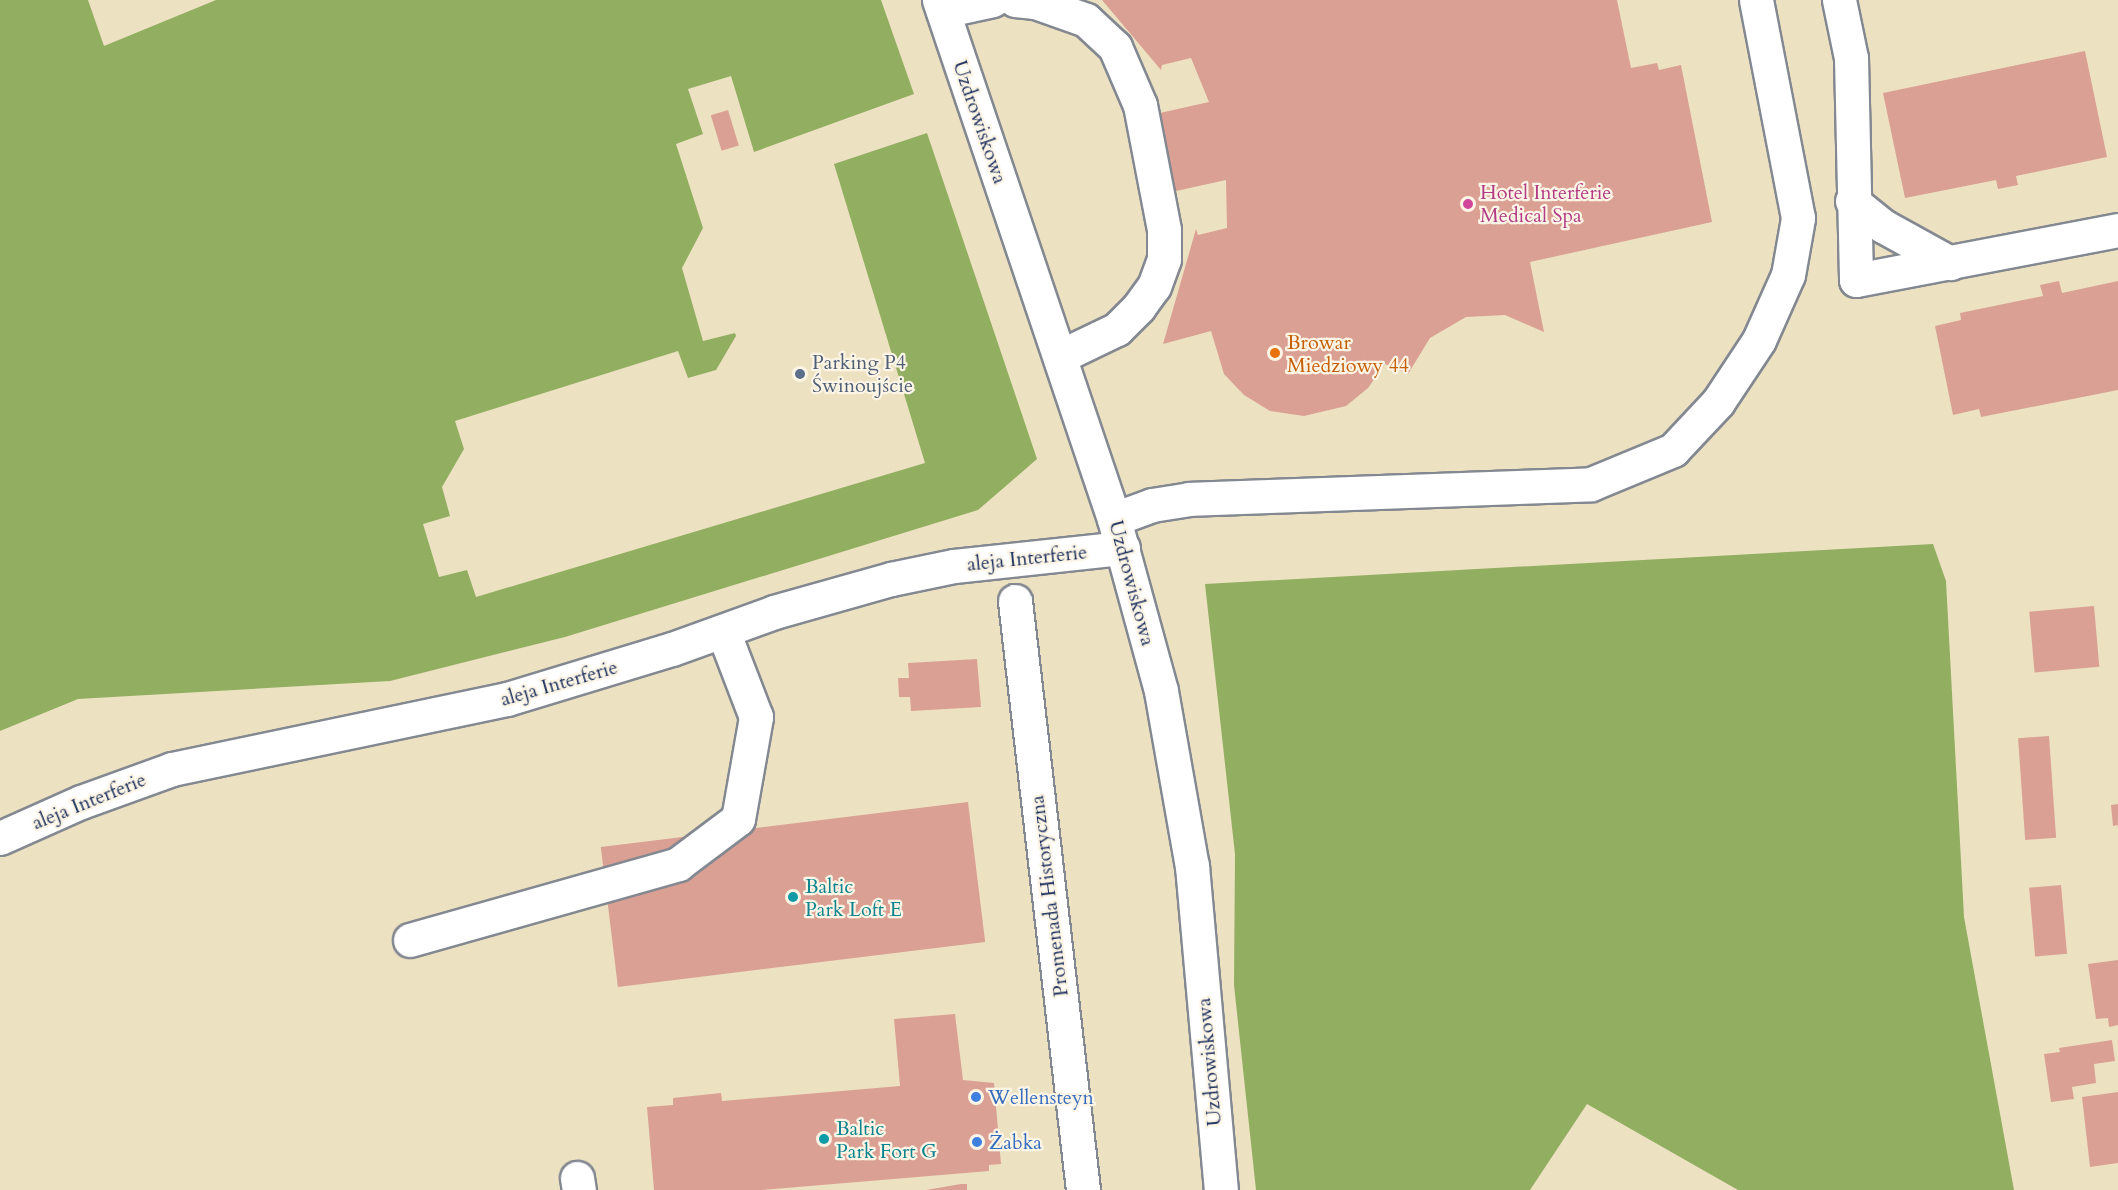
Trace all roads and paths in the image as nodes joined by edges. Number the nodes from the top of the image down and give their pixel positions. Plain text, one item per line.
1 (993, 0) edge
2 (1015, 0) edge
3 (1756, 0) edge
4 (1839, 0) edge
5 (941, 6) edge
6 (1852, 201) junction
7 (2118, 230) edge
8 (1950, 263) junction
9 (1061, 356) junction
10 (1119, 533) junction
11 (1015, 601) dead end
12 (723, 631) junction
13 (0, 838) edge
14 (410, 940) dead end
15 (1083, 1190) edge
16 (1221, 1190) edge

1 - 5 street
2 - 9 street
3 - 10 street, aleja Interferie
4 - 6 street
5 - 9 street, Uzdrowiskowa
6 - 8 street
6 - 8 street
7 - 8 street
9 - 10 street, Uzdrowiskowa
10 - 12 street, aleja Interferie
10 - 16 street, Uzdrowiskowa
11 - 15 street, Promenada Historyczna
12 - 13 street, aleja Interferie
12 - 14 street

